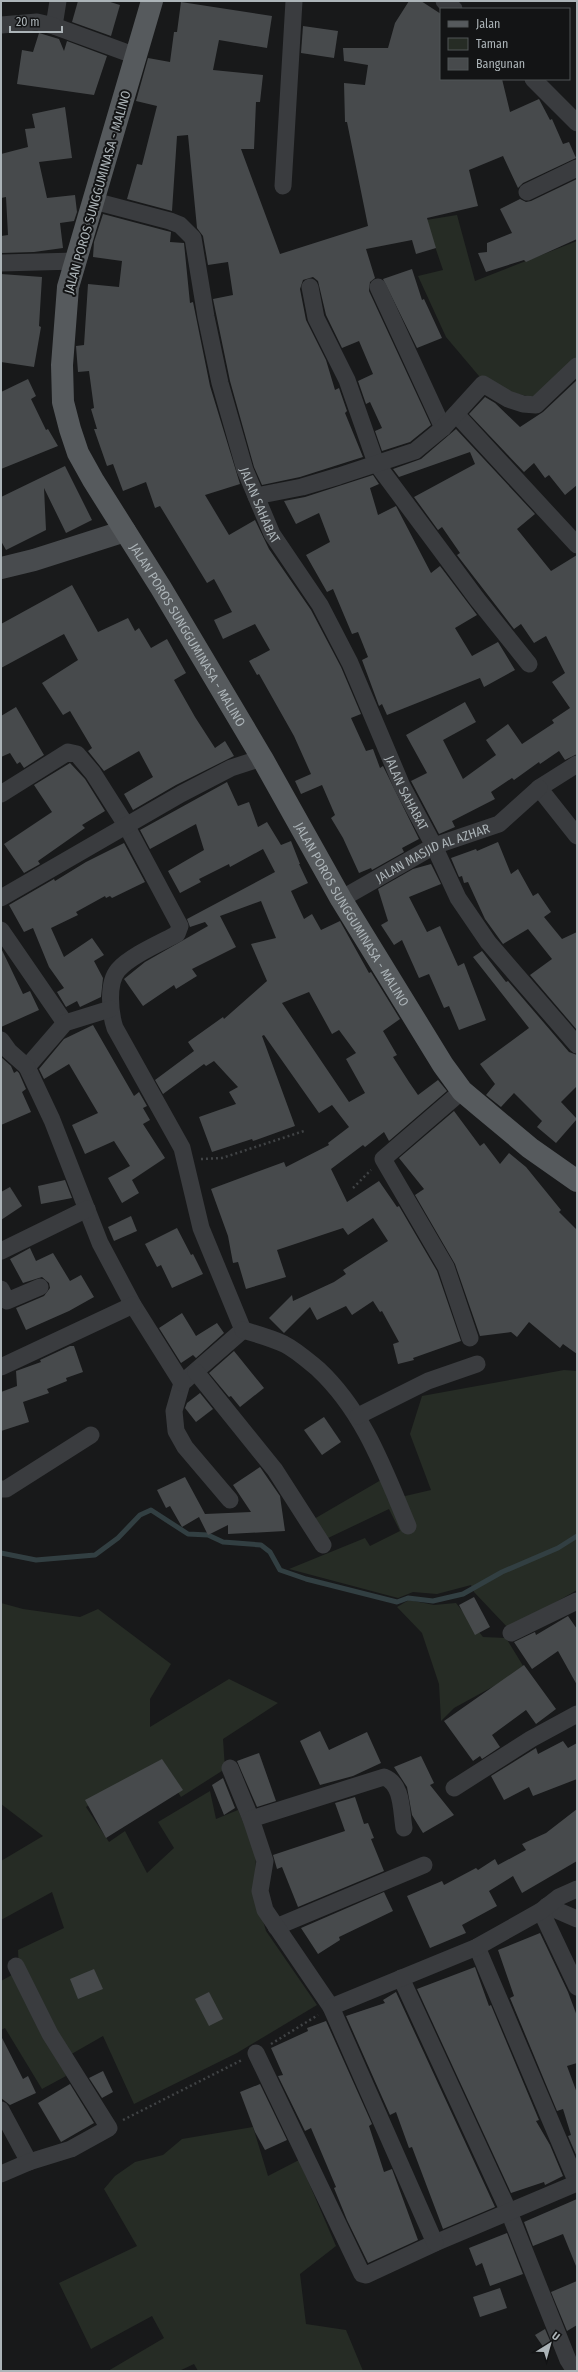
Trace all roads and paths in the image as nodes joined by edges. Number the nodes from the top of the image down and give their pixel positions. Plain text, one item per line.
1 (58, 1) edge
2 (152, 1) edge
3 (294, 1) edge
4 (1, 25) edge
5 (54, 26) junction
6 (136, 56) junction
7 (534, 80) edge
8 (577, 123) edge
9 (577, 168) edge
10 (282, 186) dead end
11 (527, 192) dead end
12 (94, 201) junction
13 (76, 261) junction
14 (1, 263) edge
15 (310, 287) dead end
16 (378, 287) dead end
17 (577, 366) edge
18 (456, 414) junction
19 (443, 428) junction
20 (376, 464) junction
21 (256, 496) junction
22 (126, 531) junction
23 (577, 545) edge
24 (1, 568) edge
25 (529, 664) dead end
26 (262, 758) junction
27 (577, 764) edge
28 (539, 788) junction
29 (1, 794) edge
30 (126, 825) junction
31 (577, 836) edge
32 (434, 846) junction
33 (1, 898) edge
34 (341, 899) junction
35 (1, 930) edge
36 (110, 1009) junction
37 (65, 1024) junction
38 (1, 1040) edge
39 (577, 1045) edge
40 (27, 1067) junction
41 (462, 1091) junction
42 (304, 1131) dead end
43 (383, 1159) junction
44 (186, 1160) junction
45 (577, 1181) edge
46 (353, 1188) dead end
47 (87, 1209) junction
48 (1, 1251) edge
49 (40, 1287) dead end
50 (1, 1289) edge
51 (133, 1305) junction
52 (243, 1330) junction
53 (470, 1338) dead end
54 (477, 1364) dead end
55 (1, 1367) edge
56 (196, 1372) junction
57 (182, 1383) junction
58 (358, 1416) junction
59 (91, 1435) dead end
60 (1, 1489) edge
61 (230, 1500) dead end
62 (408, 1526) dead end
63 (323, 1545) dead end
64 (577, 1601) edge
65 (511, 1633) dead end
66 (577, 1714) edge
67 (230, 1768) dead end
68 (454, 1788) dead end
69 (251, 1819) junction
70 (404, 1828) dead end
71 (424, 1865) dead end
72 (577, 1889) edge
73 (544, 1909) junction
74 (577, 1919) edge
75 (276, 1926) junction
76 (477, 1946) junction
77 (16, 1966) dead end
78 (401, 1978) junction
79 (577, 1987) edge
80 (331, 2007) junction
81 (256, 2053) junction
82 (1, 2110) edge
83 (109, 2128) junction
84 (29, 2162) junction
85 (1, 2174) edge
86 (577, 2183) edge
87 (509, 2212) junction
88 (435, 2243) junction
89 (575, 2371) edge

1 - 5 street
2 - 6 main road, JALAN POROS SUNGGUMINASA - MALINO
3 - 10 street
4 - 5 street
5 - 6 street
6 - 12 main road, JALAN POROS SUNGGUMINASA - MALINO
7 - 8 street
9 - 11 street
12 - 13 main road, JALAN POROS SUNGGUMINASA - MALINO
12 - 21 street, JALAN SAHABAT
13 - 14 street
13 - 22 main road, JALAN POROS SUNGGUMINASA - MALINO
15 - 20 street
16 - 19 street
17 - 18 street
18 - 19 street
18 - 23 street
19 - 20 street
20 - 21 street
20 - 25 street
21 - 32 street, JALAN SAHABAT
22 - 24 street
22 - 26 main road, JALAN POROS SUNGGUMINASA - MALINO
26 - 30 street
26 - 34 main road, JALAN POROS SUNGGUMINASA - MALINO
27 - 28 street, JALAN MASJID AL AZHAR
28 - 31 street
28 - 32 street, JALAN MASJID AL AZHAR
29 - 30 street
30 - 33 street
30 - 36 street
32 - 34 street, JALAN MASJID AL AZHAR
32 - 39 street, JALAN SAHABAT
34 - 41 main road, JALAN POROS SUNGGUMINASA - MALINO
35 - 37 street
36 - 37 street
36 - 44 street
37 - 40 street
38 - 40 street
40 - 47 street
41 - 43 street
41 - 45 main road, JALAN POROS SUNGGUMINASA - MALINO
42 - 44 path
43 - 46 path
43 - 53 street
44 - 52 street
47 - 48 street
47 - 51 street
49 - 50 street
51 - 55 street
51 - 57 street
52 - 56 street
52 - 58 street
54 - 58 street
56 - 57 street
56 - 63 street
57 - 61 street
58 - 62 street
59 - 60 street
64 - 65 street
66 - 68 street
67 - 69 street
69 - 70 street
69 - 75 street
71 - 75 street
72 - 73 street
73 - 74 street
73 - 76 street
73 - 79 street
75 - 80 street
76 - 78 street
76 - 86 street
77 - 83 street
78 - 80 street
78 - 87 street
80 - 81 path
80 - 88 street
81 - 83 path
81 - 88 street
82 - 84 street
83 - 84 street
84 - 85 street
86 - 87 street
87 - 88 street
87 - 89 street

